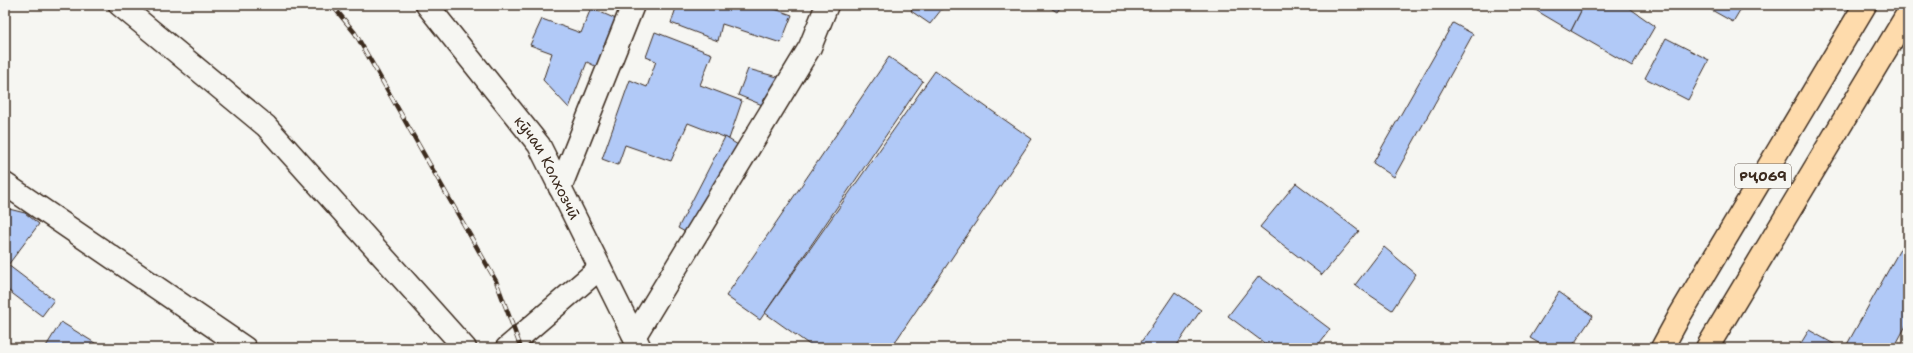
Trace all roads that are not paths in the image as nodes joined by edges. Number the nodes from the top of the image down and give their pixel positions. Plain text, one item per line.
1 (120, 5) edge
2 (427, 5) edge
3 (633, 5) edge
4 (827, 5) edge
5 (1865, 5) edge
6 (1908, 13) edge
7 (5, 184) edge
8 (560, 188) junction
9 (600, 268) junction
10 (637, 342) edge
11 (245, 348) edge
12 (465, 348) edge
13 (507, 348) edge
14 (1662, 348) edge
15 (1707, 348) edge

1 - 12 street
2 - 8 street, кӯчаи Колхозчӣ
3 - 8 street
4 - 10 street
5 - 14 main road, РҶ069
6 - 15 main road, РҶ069
7 - 11 street
8 - 9 street, кӯчаи Колхозчӣ
9 - 10 street, кӯчаи Колхозчӣ
9 - 13 street

